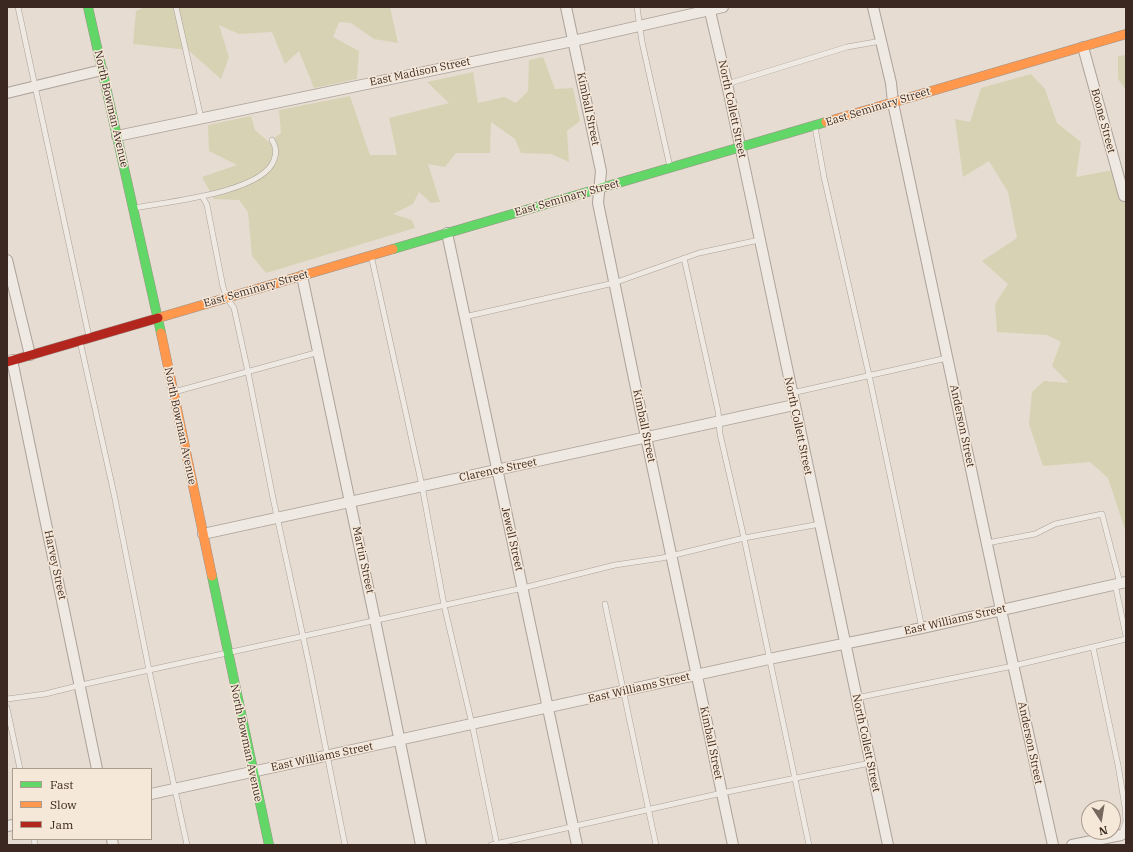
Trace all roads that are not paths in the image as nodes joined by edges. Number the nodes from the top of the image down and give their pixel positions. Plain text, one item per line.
1 (18, 7) edge
2 (88, 7) edge
3 (176, 7) edge
4 (566, 7) edge
5 (637, 7) edge
6 (723, 7) edge
7 (873, 7) edge
8 (709, 9) edge
9 (640, 26) junction
10 (1126, 34) edge
11 (573, 41) junction
12 (881, 41) junction
13 (1083, 47) junction
14 (102, 70) junction
15 (727, 84) junction
16 (34, 86) junction
17 (7, 93) edge
18 (893, 103) junction
19 (201, 118) junction
20 (815, 126) junction
21 (117, 136) junction
22 (272, 140) dead end
23 (740, 147) junction
24 (670, 168) junction
25 (600, 189) junction
26 (202, 196) junction
27 (1124, 196) dead end
28 (133, 208) junction
29 (447, 233) junction
30 (759, 240) junction
31 (371, 255) junction
32 (684, 258) junction
33 (7, 260) edge
34 (302, 276) junction
35 (614, 283) junction
36 (227, 298) junction
37 (464, 317) junction
38 (158, 318) junction
39 (89, 338) junction
40 (80, 341) junction
41 (319, 352) junction
42 (30, 355) junction
43 (947, 358) junction
44 (10, 361) edge
45 (248, 372) junction
46 (869, 375) junction
47 (173, 392) junction
48 (791, 393) junction
49 (794, 405) junction
50 (720, 421) junction
51 (646, 437) junction
52 (497, 470) junction
53 (422, 486) junction
54 (350, 502) junction
55 (277, 518) junction
56 (820, 524) junction
57 (203, 534) junction
58 (744, 538) junction
59 (986, 543) junction
60 (672, 556) junction
61 (1120, 583) edge
62 (523, 588) junction
63 (604, 604) dead end
64 (444, 605) junction
65 (1001, 610) junction
66 (375, 620) junction
67 (922, 628) junction
68 (303, 636) junction
69 (1126, 637) edge
70 (845, 643) junction
71 (1093, 647) junction
72 (227, 652) junction
73 (769, 659) junction
74 (1013, 666) junction
75 (149, 670) junction
76 (697, 675) junction
77 (81, 685) junction
78 (623, 691) junction
79 (856, 698) junction
80 (7, 699) edge
81 (7, 708) edge
82 (548, 708) junction
83 (472, 724) junction
84 (400, 739) junction
85 (327, 756) junction
86 (870, 763) junction
87 (20, 768) edge
88 (97, 768) edge
89 (252, 772) junction
90 (795, 779) junction
91 (175, 789) junction
92 (152, 794) edge
93 (722, 794) junction
94 (648, 811) junction
95 (573, 827) junction
96 (1121, 835) edge
97 (1096, 840) edge
98 (497, 844) edge
99 (187, 845) edge
100 (268, 845) edge
101 (345, 845) edge
102 (421, 845) edge
103 (491, 845) edge
104 (577, 845) edge
105 (656, 845) edge
106 (733, 845) edge
107 (809, 845) edge
108 (888, 845) edge
109 (1053, 845) edge
110 (1072, 845) edge

1 - 16 lane
2 - 14 street, North Bowman Avenue
3 - 19 lane
4 - 11 street, Kimball Street
5 - 9 lane
6 - 8 street, East Madison Street
7 - 12 street, Anderson Street
8 - 9 street, East Madison Street
8 - 15 street, North Collett Street
9 - 11 street, East Madison Street
9 - 24 lane
10 - 13 street, East Seminary Street
11 - 19 street, East Madison Street
11 - 25 street, Kimball Street
12 - 15 lane
12 - 18 street, Anderson Street
13 - 18 street, East Seminary Street
13 - 27 street, Boone Street
14 - 16 street
14 - 21 street, North Bowman Avenue
15 - 23 street, North Collett Street
16 - 17 street
16 - 39 lane
18 - 20 street, East Seminary Street
18 - 43 street, Anderson Street
19 - 21 street, East Madison Street
20 - 23 street, East Seminary Street
20 - 46 lane
21 - 28 street, North Bowman Avenue
22 - 26 lane
23 - 24 street, East Seminary Street
23 - 30 street, North Collett Street
24 - 25 street, East Seminary Street
25 - 29 street, East Seminary Street
25 - 35 street, Kimball Street
26 - 28 lane
26 - 36 lane
28 - 38 street, North Bowman Avenue
29 - 31 street, East Seminary Street
29 - 37 street, Jewell Street
30 - 32 lane
30 - 48 street, North Collett Street
31 - 34 street, East Seminary Street
31 - 53 lane
32 - 35 lane
32 - 50 lane
33 - 42 street
34 - 36 street, East Seminary Street
34 - 41 street, Martin Street
35 - 37 lane
35 - 51 street, Kimball Street
36 - 38 street, East Seminary Street
36 - 45 lane
37 - 52 street, Jewell Street
38 - 39 street, East Seminary Street
38 - 47 street, North Bowman Avenue
39 - 40 street, East Seminary Street
40 - 42 street, East Seminary Street
40 - 75 lane
41 - 45 lane
41 - 54 street, Martin Street
42 - 44 street, East Seminary Street
43 - 46 lane
43 - 59 street, Anderson Street
44 - 77 street, Harvey Street
45 - 47 lane
45 - 55 lane
46 - 48 lane
46 - 67 lane
47 - 57 street, North Bowman Avenue
48 - 49 street, North Collett Street
49 - 50 street, Clarence Street
49 - 56 street, North Collett Street
50 - 51 street, Clarence Street
50 - 58 lane
51 - 52 street, Clarence Street
51 - 60 street, Kimball Street
52 - 53 street, Clarence Street
52 - 62 street, Jewell Street
53 - 54 street, Clarence Street
53 - 64 lane
54 - 55 street, Clarence Street
54 - 66 street, Martin Street
55 - 57 street, Clarence Street
55 - 68 lane
56 - 58 lane
56 - 70 street, North Collett Street
57 - 72 street, North Bowman Avenue
58 - 60 lane
58 - 73 lane
59 - 61 lane
59 - 65 street, Anderson Street
60 - 62 lane
60 - 76 street, Kimball Street
61 - 65 street, East Williams Street
61 - 69 lane
62 - 64 lane
62 - 82 street, Jewell Street
63 - 78 lane
64 - 66 lane
64 - 83 lane
65 - 67 street, East Williams Street
65 - 74 street, Anderson Street
66 - 68 lane
66 - 84 street, Martin Street
67 - 70 street, East Williams Street
68 - 72 lane
68 - 85 lane
69 - 71 lane
70 - 73 street, East Williams Street
70 - 79 street, North Collett Street
71 - 74 lane
71 - 96 lane
72 - 75 lane
72 - 89 street, North Bowman Avenue
73 - 76 street, East Williams Street
73 - 90 lane
74 - 79 lane
74 - 109 street, Anderson Street
75 - 77 lane
75 - 91 lane
76 - 78 street, East Williams Street
76 - 93 street, Kimball Street
77 - 80 lane
77 - 88 street, Harvey Street
78 - 82 street, East Williams Street
78 - 94 lane
79 - 86 street, North Collett Street
81 - 87 lane
82 - 83 street, East Williams Street
82 - 95 street, Jewell Street
83 - 84 street, East Williams Street
83 - 98 lane
84 - 85 street, East Williams Street
84 - 102 street, Martin Street
85 - 89 street, East Williams Street
85 - 101 lane
86 - 90 lane
86 - 108 street, North Collett Street
89 - 91 street, East Williams Street
89 - 100 street, North Bowman Avenue
90 - 93 lane
90 - 107 lane
91 - 92 street, East Williams Street
91 - 99 lane
93 - 94 lane
93 - 106 street, Kimball Street
94 - 95 lane
94 - 105 lane
95 - 98 lane
95 - 104 street, Jewell Street
97 - 110 street
98 - 103 lane

